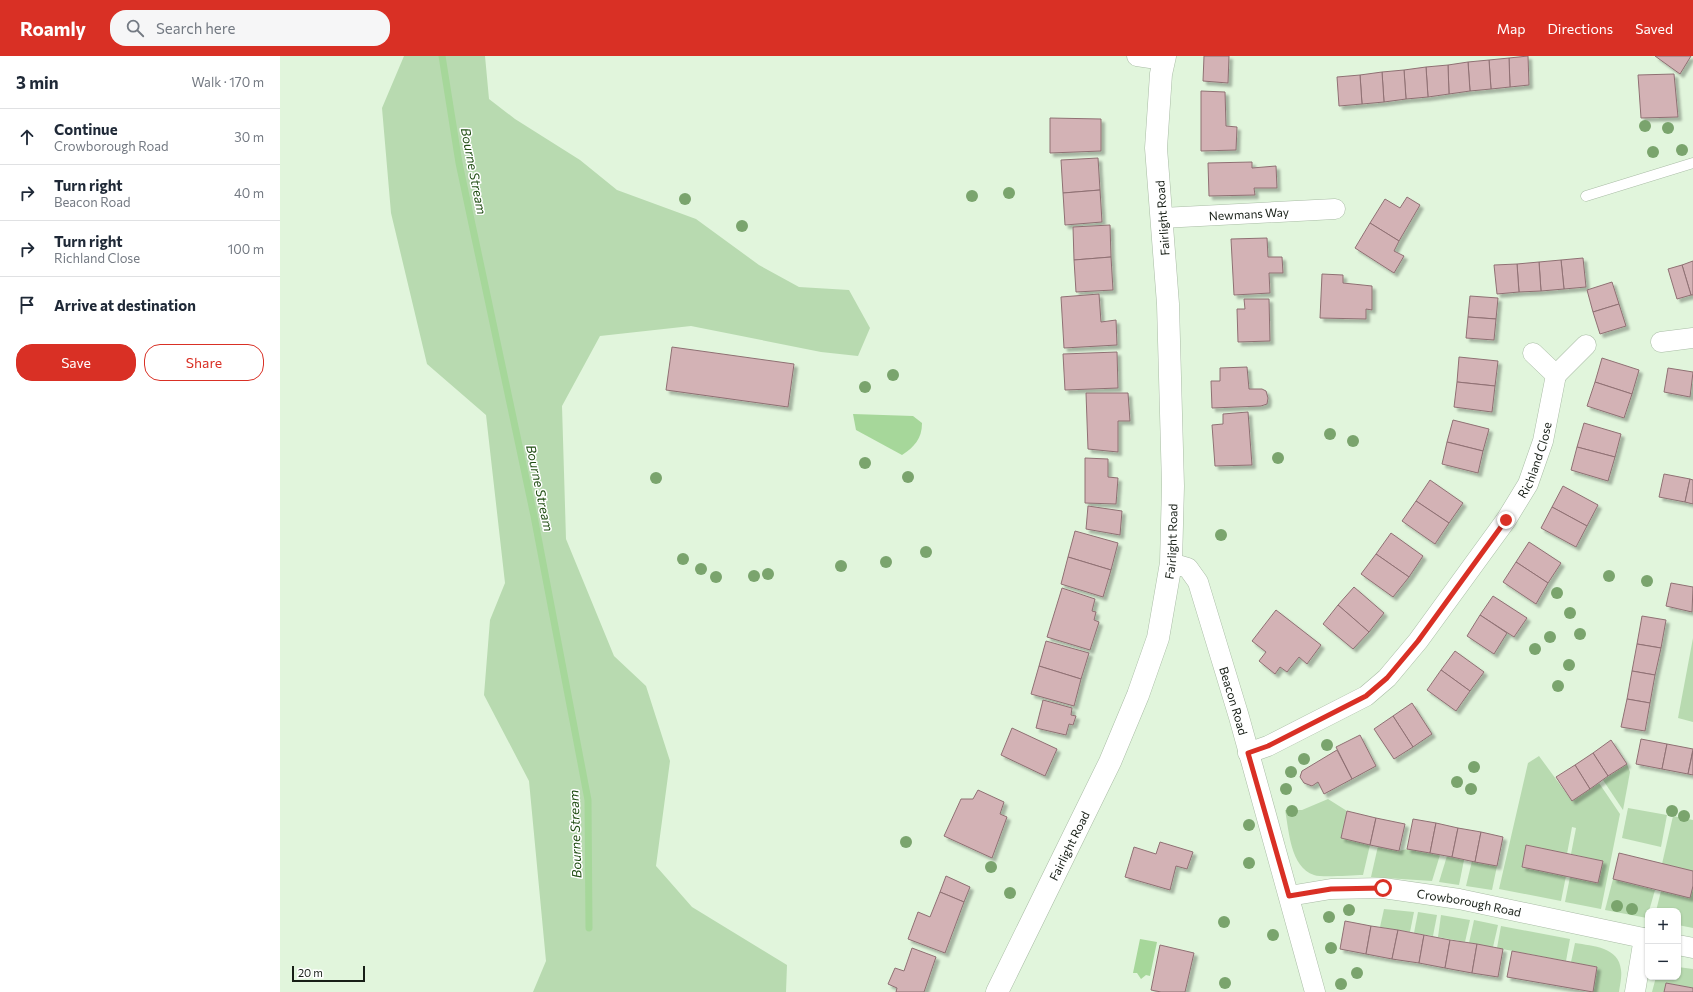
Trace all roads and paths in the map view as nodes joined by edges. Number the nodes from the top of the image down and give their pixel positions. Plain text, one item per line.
1 (1137, 56) edge
2 (1164, 58) edge
3 (1693, 163) edge
4 (1586, 196) dead end
5 (1335, 210) dead end
6 (1162, 218) junction
7 (1693, 338) edge
8 (1661, 342) dead end
9 (1586, 345) dead end
10 (1533, 353) dead end
11 (1556, 375) junction
12 (1171, 563) junction
13 (1248, 753) junction
14 (1289, 896) junction
15 (1645, 938) edge
16 (1645, 943) edge
17 (1681, 946) edge
18 (1693, 948) edge
19 (997, 992) edge
20 (1315, 992) edge
21 (1635, 992) edge

1 - 2 street
2 - 6 street, Fairlight Road
3 - 4 lane
5 - 6 street, Newmans Way
6 - 12 street, Fairlight Road
7 - 8 street
9 - 11 street
10 - 11 street
11 - 13 street, Richland Close
12 - 13 street, Beacon Road
12 - 19 street, Fairlight Road
13 - 14 street, Beacon Road
14 - 15 street, Crowborough Road
14 - 20 street, Beacon Road
16 - 21 street
17 - 18 street

